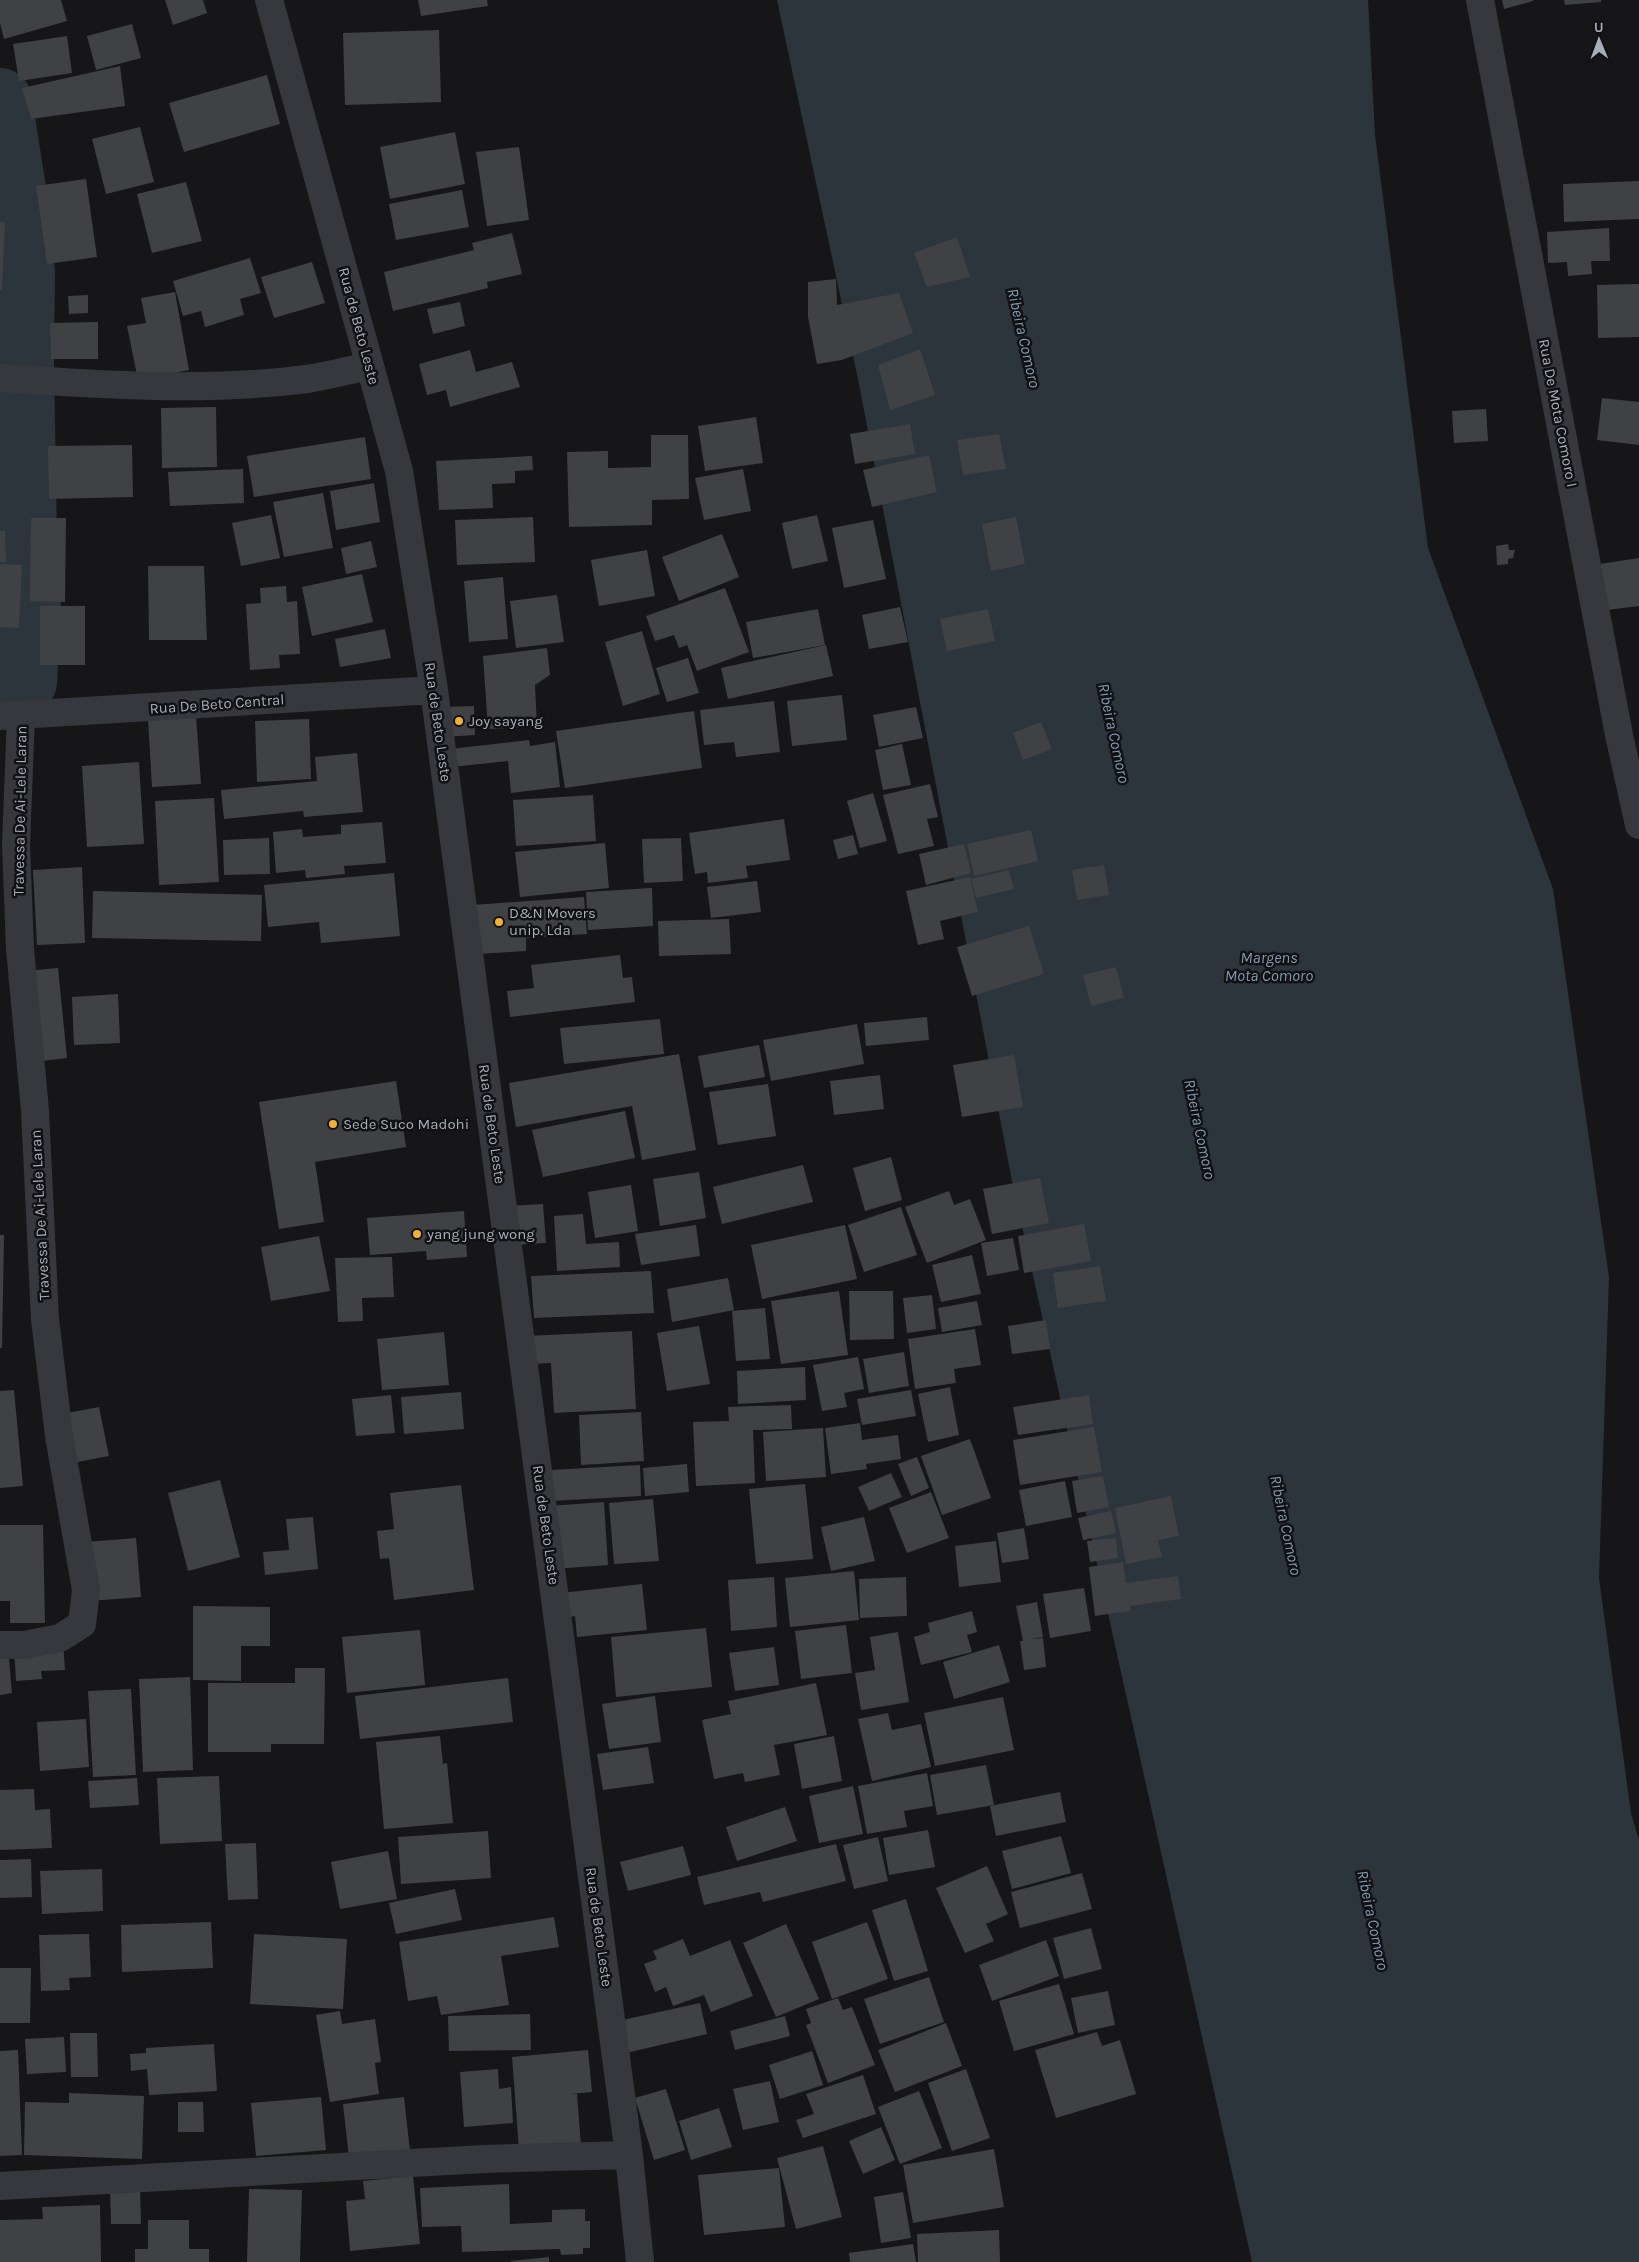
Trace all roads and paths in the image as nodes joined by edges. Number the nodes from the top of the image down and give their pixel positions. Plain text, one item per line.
1 (269, 0) edge
2 (1480, 0) edge
3 (370, 366) junction
4 (0, 378) edge
5 (434, 690) junction
6 (10, 716) edge
7 (1639, 825) edge
8 (0, 1645) edge
9 (630, 2156) junction
10 (0, 2186) edge
11 (640, 2262) edge

1 - 3 street, Rua de Beto Leste
2 - 7 street, Rua De Mota Comoro I
3 - 4 street
3 - 5 street, Rua de Beto Leste
5 - 6 street, Rua De Beto Central
5 - 9 street, Rua de Beto Leste
6 - 8 street, Travessa De Ai-Lele Laran
9 - 10 street
9 - 11 street, Rua de Beto Leste

